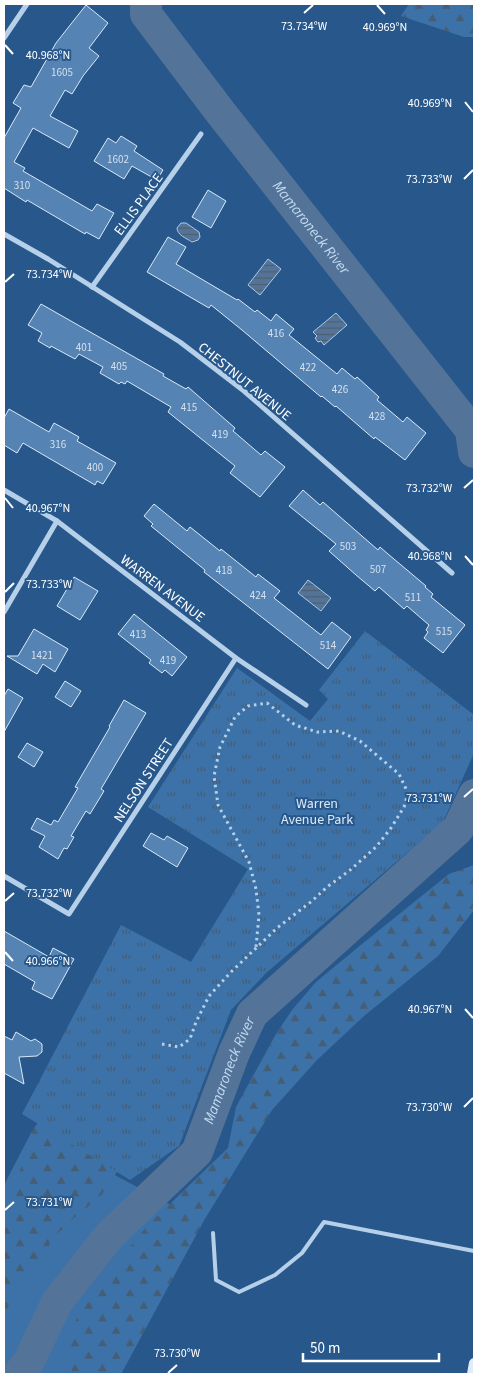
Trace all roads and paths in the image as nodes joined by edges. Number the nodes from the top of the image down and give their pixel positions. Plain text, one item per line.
1 (27, 4) edge
2 (4, 38) edge
3 (201, 134) dead end
4 (4, 234) edge
5 (92, 287) junction
6 (4, 490) edge
7 (57, 521) junction
8 (452, 573) dead end
9 (4, 612) edge
10 (236, 658) junction
11 (306, 705) dead end
12 (4, 876) edge
13 (256, 947) junction
14 (162, 1044) dead end
15 (213, 1233) dead end
16 (474, 1250) edge
17 (474, 1363) edge
18 (472, 1374) edge

1 - 2 street
3 - 5 street, ELLIS PLACE
4 - 5 street, CHESTNUT AVENUE
5 - 8 street, CHESTNUT AVENUE
6 - 7 street, WARREN AVENUE
7 - 9 street
7 - 10 street, WARREN AVENUE
10 - 11 street, WARREN AVENUE
10 - 12 street, NELSON STREET
13 - 13 path
13 - 14 path
15 - 16 lane
17 - 18 street

